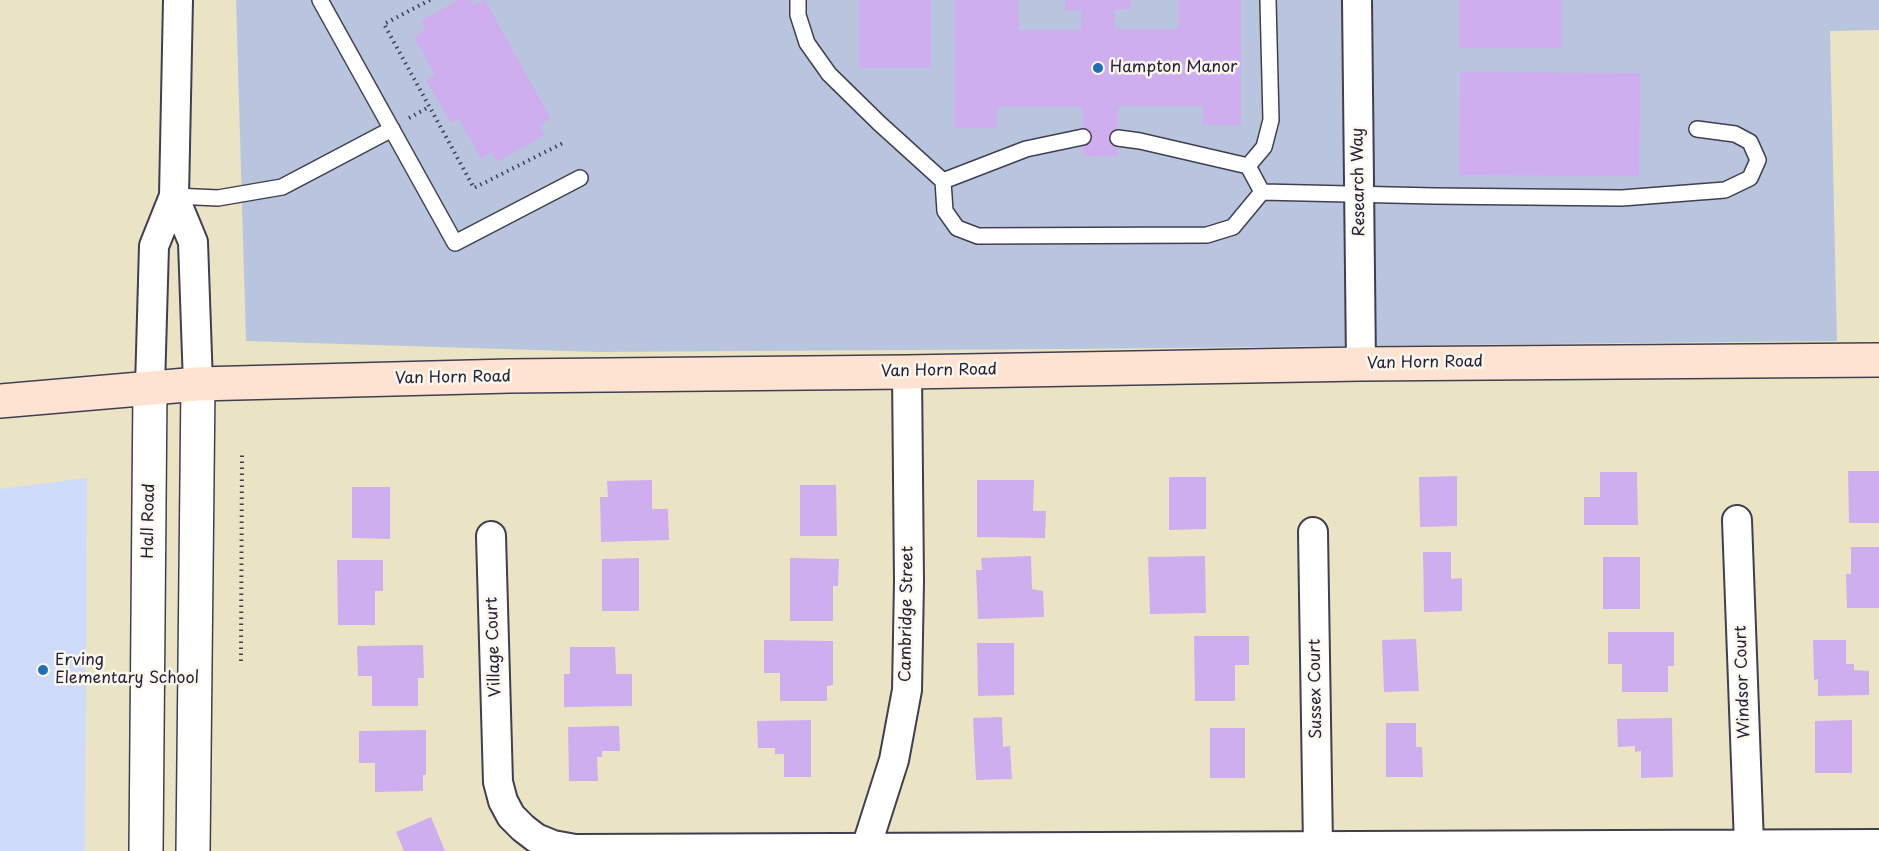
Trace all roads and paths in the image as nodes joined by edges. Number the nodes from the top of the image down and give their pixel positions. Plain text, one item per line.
1 (178, 0) edge
2 (320, 0) edge
3 (430, 0) edge
4 (798, 0) edge
5 (1268, 0) edge
6 (1357, 0) edge
7 (429, 107) junction
8 (405, 120) dead end
9 (392, 129) junction
10 (1697, 129) dead end
11 (1083, 137) dead end
12 (1118, 138) dead end
13 (563, 143) dead end
14 (1248, 166) junction
15 (580, 178) dead end
16 (943, 181) junction
17 (1262, 192) junction
18 (1359, 195) junction
19 (174, 196) junction
20 (1879, 360) edge
21 (1361, 364) junction
22 (907, 372) junction
23 (198, 384) junction
24 (150, 387) junction
25 (0, 401) edge
26 (242, 453) dead end
27 (1737, 520) dead end
28 (1313, 532) dead end
29 (491, 536) dead end
30 (242, 661) dead end
31 (1749, 844) junction
32 (1879, 844) edge
33 (1318, 846) junction
34 (866, 849) edge
35 (146, 851) edge
36 (194, 851) edge

1 - 19 street, Hall Road
2 - 9 lane
3 - 7 path
4 - 16 lane
5 - 14 lane
6 - 18 street, Research Way
7 - 8 path
7 - 13 path
9 - 15 lane
9 - 19 lane
10 - 18 lane
11 - 16 lane
12 - 14 lane
14 - 17 lane
16 - 17 lane
17 - 18 lane
18 - 21 street, Research Way
19 - 23 street, Hall Road
19 - 24 street, Hall Road
20 - 21 main road, Van Horn Road
21 - 22 main road, Van Horn Road
22 - 23 main road, Van Horn Road
22 - 34 street, Cambridge Street
23 - 24 main road, Van Horn Road
23 - 36 street, Hall Road
24 - 25 main road, Van Horn Road
24 - 35 street, Hall Road
26 - 30 path
27 - 31 street, Windsor Court
28 - 33 street, Sussex Court
29 - 34 street, Village Court
31 - 32 street, Village Court
31 - 33 street, Village Court
33 - 34 street, Village Court

